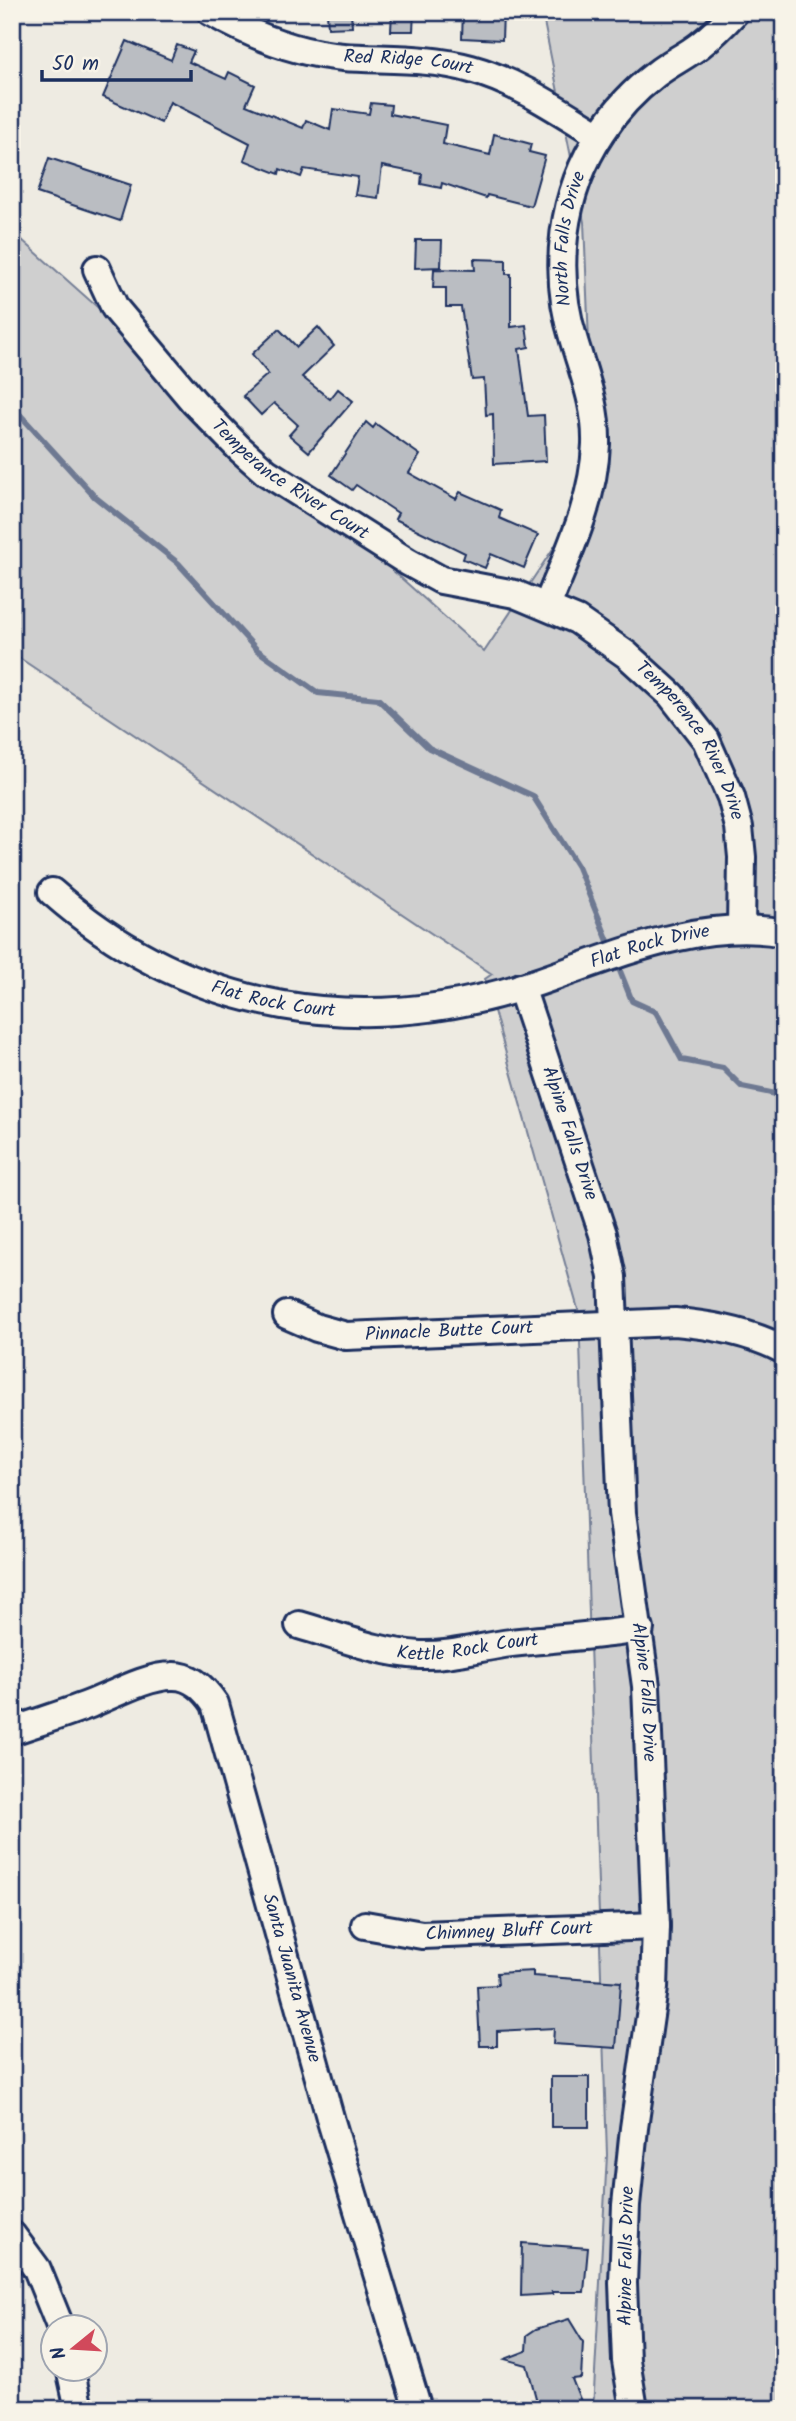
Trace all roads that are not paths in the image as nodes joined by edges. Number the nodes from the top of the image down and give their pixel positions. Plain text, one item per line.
1 (211, 12) edge
2 (735, 12) edge
3 (599, 135) junction
4 (97, 269) dead end
5 (547, 606) junction
6 (52, 892) dead end
7 (741, 929) junction
8 (784, 933) edge
9 (522, 988) junction
10 (287, 1315) dead end
11 (615, 1325) junction
12 (784, 1350) edge
13 (299, 1625) dead end
14 (640, 1629) junction
15 (12, 1731) edge
16 (365, 1925) dead end
17 (656, 1926) junction
18 (12, 2235) edge
19 (54, 2312) edge
20 (73, 2382) edge
21 (79, 2409) edge
22 (418, 2409) edge
23 (634, 2409) edge

1 - 3 street, Red Ridge Court
2 - 3 street, North Falls Drive
3 - 5 street, North Falls Drive
4 - 5 street, Temperance River Court
5 - 7 street, Temperence River Drive
6 - 9 street, Flat Rock Court
7 - 8 street, Flat Rock Drive
7 - 9 street, Flat Rock Drive
9 - 11 street, Alpine Falls Drive
10 - 11 street, Pinnacle Butte Court
11 - 12 street, Pinnacle Butte Court
11 - 14 street, Alpine Falls Drive
13 - 14 street, Kettle Rock Court
14 - 17 street, Alpine Falls Drive
15 - 22 street, Santa Juanita Avenue
16 - 17 street, Chimney Bluff Court
17 - 23 street, Alpine Falls Drive
18 - 19 street
20 - 21 street

